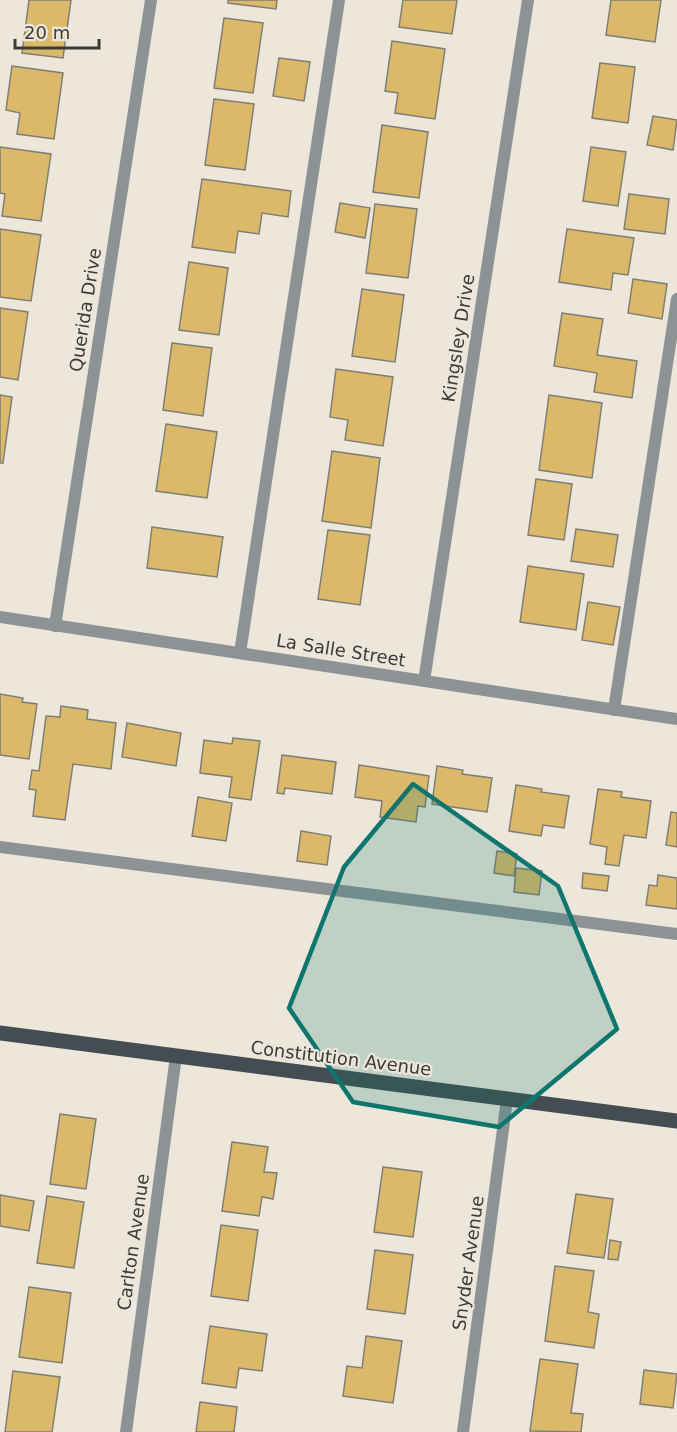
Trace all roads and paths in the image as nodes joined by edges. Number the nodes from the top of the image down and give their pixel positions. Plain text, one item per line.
1 (151, 0) edge
2 (339, 0) edge
3 (528, 0) edge
4 (677, 299) edge
5 (0, 617) edge
6 (55, 626) junction
7 (240, 653) junction
8 (424, 681) junction
9 (614, 710) junction
10 (677, 720) edge
11 (0, 847) edge
12 (677, 934) edge
13 (0, 1033) edge
14 (176, 1056) junction
15 (507, 1099) junction
16 (677, 1121) edge
17 (126, 1432) edge
18 (463, 1432) edge

1 - 6 street, Querida Drive
2 - 7 street
3 - 8 street, Kingsley Drive
4 - 9 street
5 - 6 street, La Salle Street
6 - 7 street, La Salle Street
7 - 8 street, La Salle Street
8 - 9 street, La Salle Street
9 - 10 street, La Salle Street
11 - 12 street
13 - 14 main road, Constitution Avenue
14 - 15 main road, Constitution Avenue
14 - 17 street, Carlton Avenue
15 - 16 main road, Constitution Avenue
15 - 18 street, Snyder Avenue

